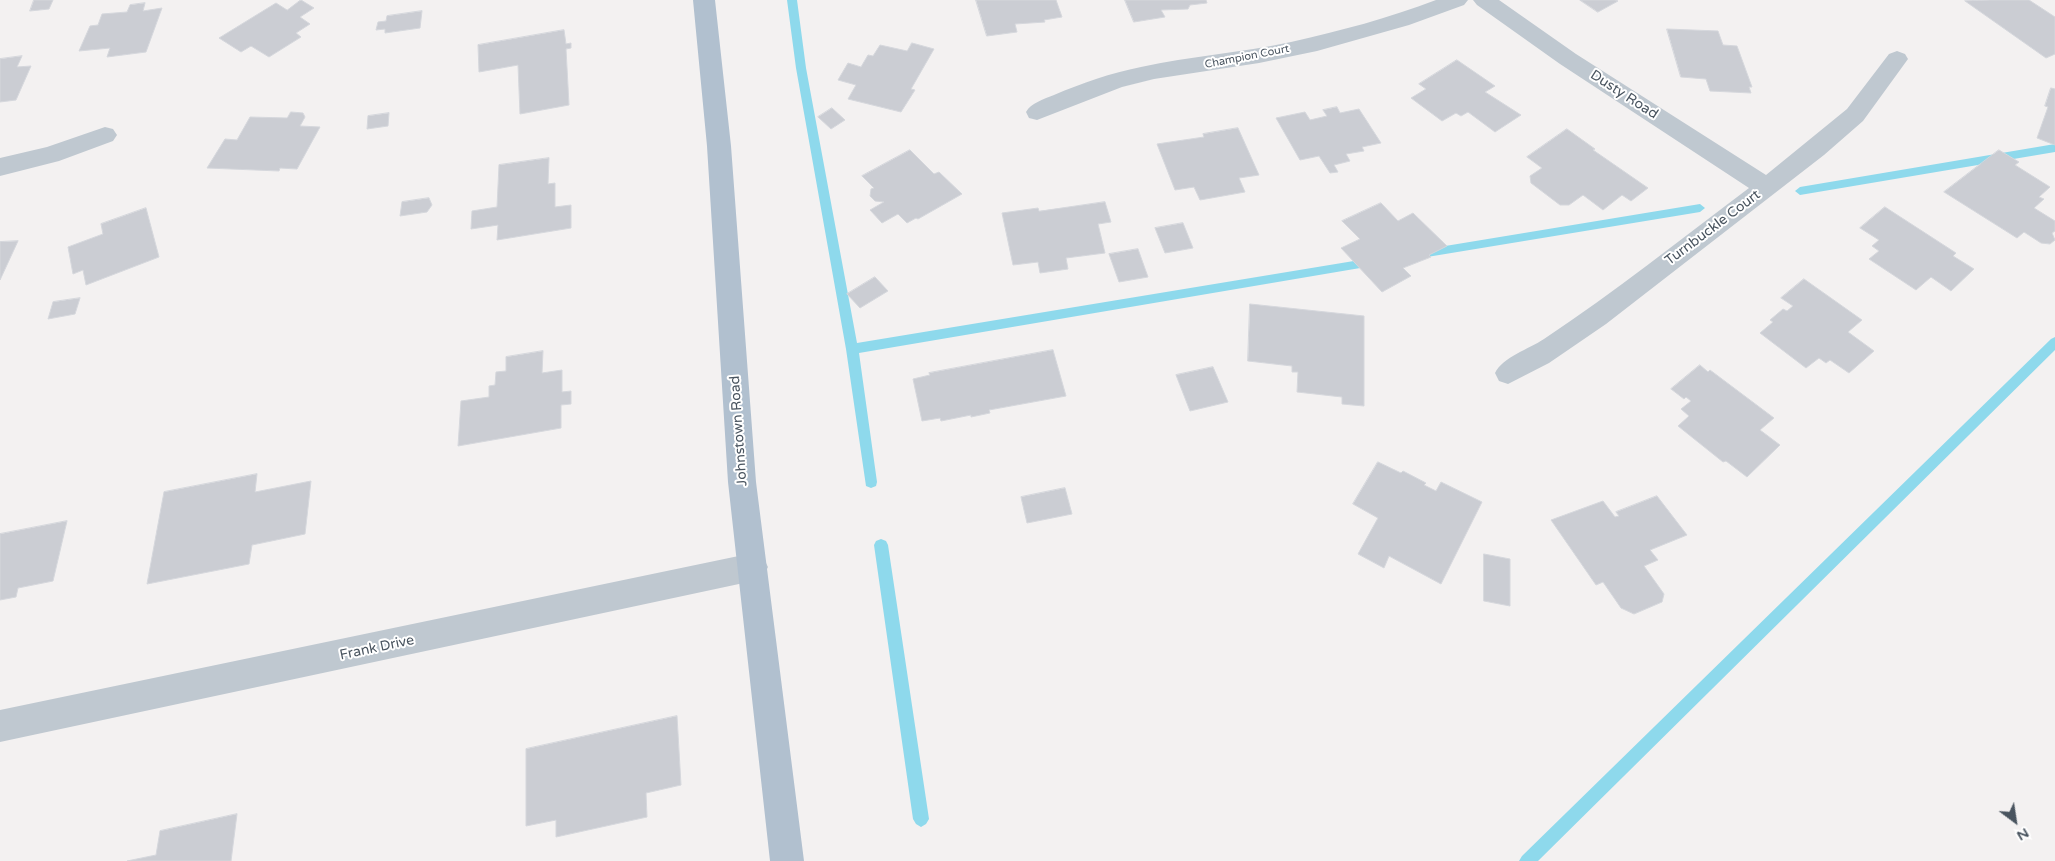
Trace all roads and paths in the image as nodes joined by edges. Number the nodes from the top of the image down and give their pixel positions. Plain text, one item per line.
1 (704, 0) edge
2 (1457, 0) edge
3 (1484, 0) edge
4 (1897, 59) dead end
5 (1037, 112) dead end
6 (105, 135) dead end
7 (0, 167) edge
8 (1766, 187) junction
9 (1508, 373) dead end
10 (753, 567) junction
11 (0, 726) edge
12 (787, 861) edge

1 - 10 main road, Johnstown Road
2 - 5 street, Champion Court
3 - 8 street, Dusty Road
4 - 8 street, Turnbuckle Court
6 - 7 street
8 - 9 street, Turnbuckle Court
10 - 11 street, Frank Drive
10 - 12 main road, Johnstown Road

